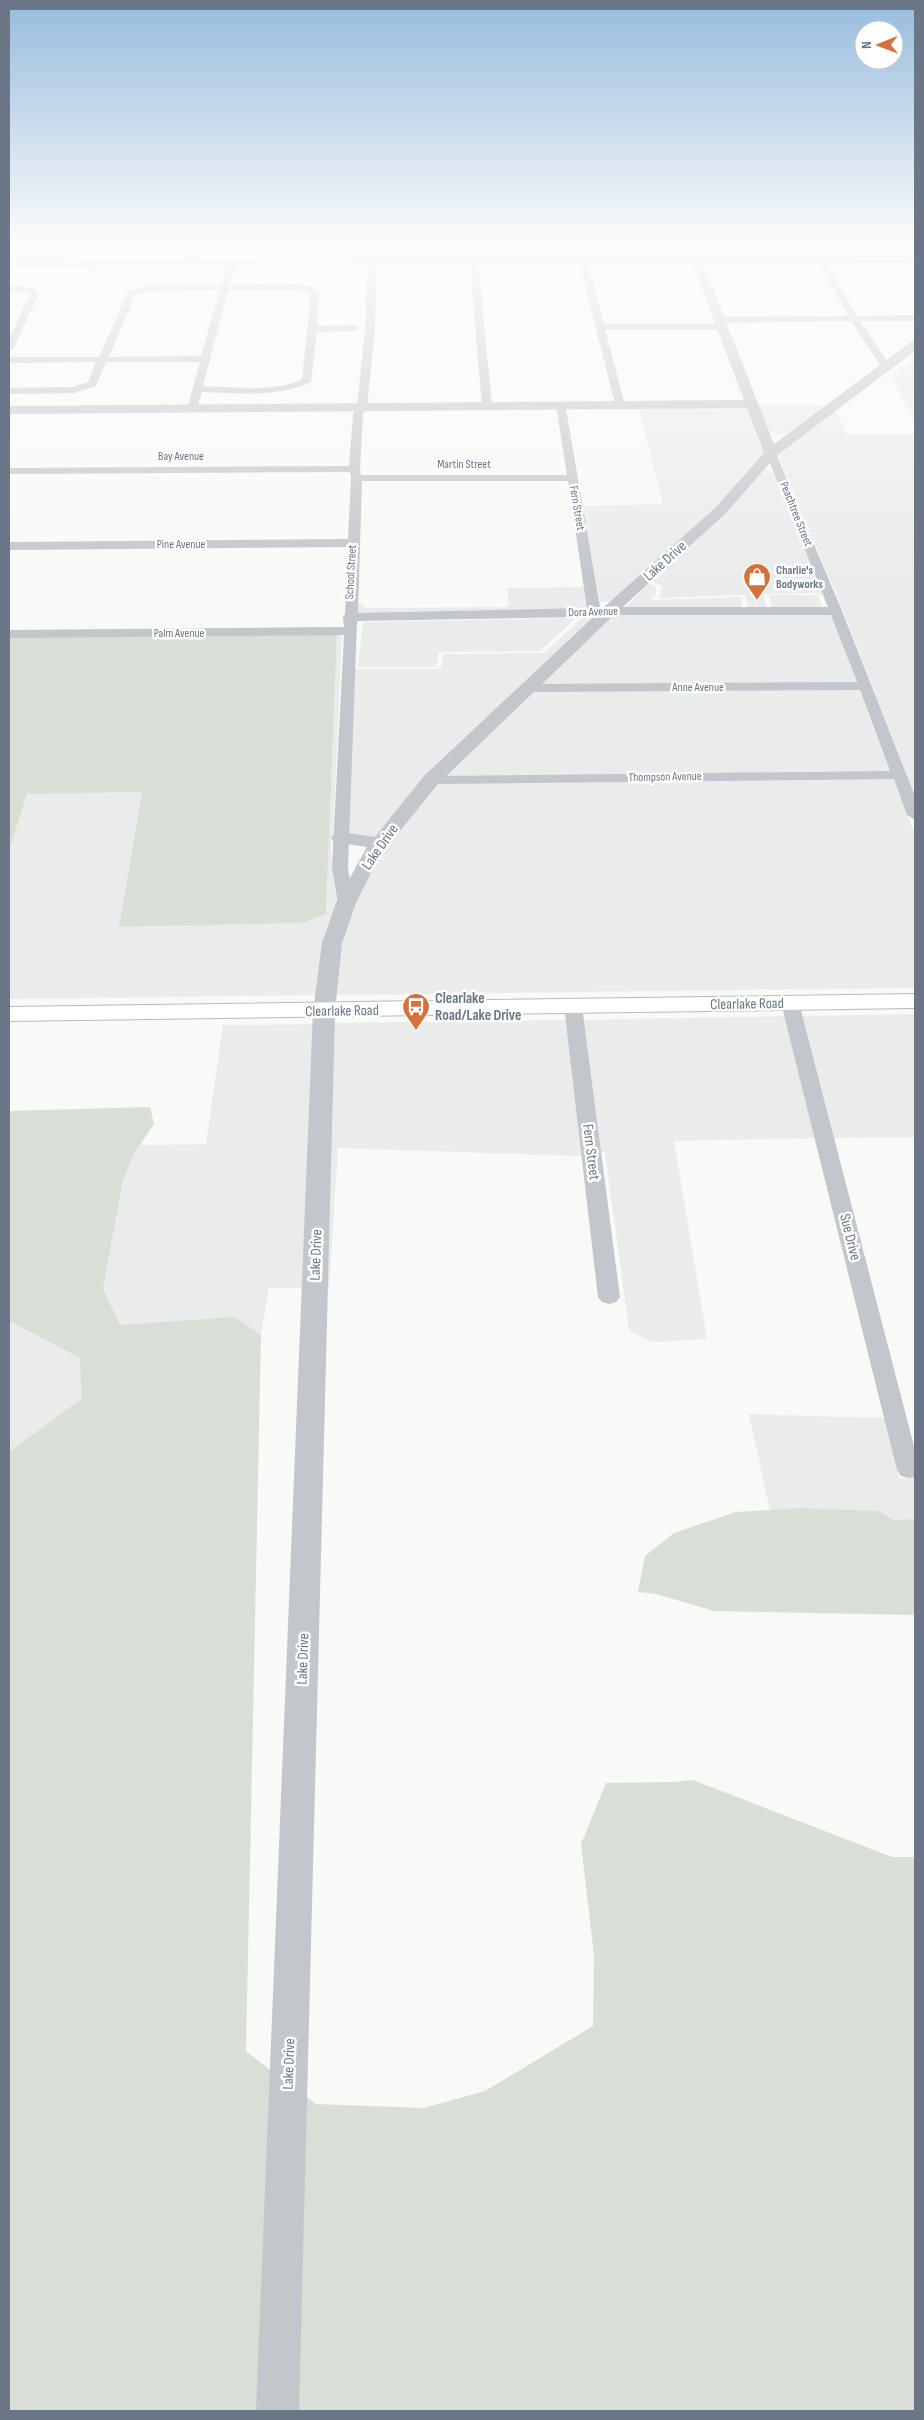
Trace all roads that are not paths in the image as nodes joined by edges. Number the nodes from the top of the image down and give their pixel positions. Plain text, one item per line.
1 (106, 355) edge
2 (207, 355) edge
3 (309, 355) edge
4 (367, 355) edge
5 (482, 355) edge
6 (607, 355) edge
7 (733, 355) edge
8 (878, 355) edge
9 (902, 355) edge
10 (206, 359) junction
11 (9, 360) edge
12 (104, 360) junction
13 (886, 367) junction
14 (198, 389) junction
15 (9, 391) edge
16 (753, 404) junction
17 (561, 405) junction
18 (620, 405) junction
19 (487, 406) junction
20 (362, 407) junction
21 (192, 409) junction
22 (9, 410) edge
23 (798, 433) junction
24 (767, 457) junction
25 (9, 471) edge
26 (355, 474) junction
27 (571, 478) junction
28 (352, 543) junction
29 (9, 546) edge
30 (604, 607) junction
31 (836, 611) junction
32 (349, 624) junction
33 (9, 634) edge
34 (865, 686) junction
35 (530, 688) junction
36 (899, 775) junction
37 (431, 780) junction
38 (915, 815) edge
39 (341, 838) junction
40 (380, 843) junction
41 (346, 903) junction
42 (915, 1001) edge
43 (790, 1003) junction
44 (573, 1006) junction
45 (324, 1012) junction
46 (9, 1014) edge
47 (609, 1297) dead end
48 (909, 1470) dead end
49 (278, 2411) edge

1 - 12 street
2 - 10 street
3 - 14 street
4 - 20 street, School Street
5 - 19 street
6 - 18 street
7 - 16 street, Peachtree Street
8 - 13 street
9 - 13 street, Lake Drive
10 - 12 street
10 - 14 street
11 - 12 street
12 - 15 street
13 - 23 street, Lake Drive
14 - 21 street
16 - 18 street
16 - 24 street, Peachtree Street
17 - 18 street
17 - 19 street
17 - 27 street, Fern Street
19 - 20 street
20 - 21 street
20 - 26 street, School Street
21 - 22 street
23 - 24 street, Lake Drive
23 - 24 street
24 - 30 street, Lake Drive
24 - 31 street, Peachtree Street
25 - 26 street, Bay Avenue
26 - 27 street, Martin Street
26 - 28 street, School Street
27 - 30 street, Fern Street
28 - 29 street, Pine Avenue
28 - 32 street, School Street
30 - 31 street, Dora Avenue
30 - 32 street, Dora Avenue
30 - 35 street, Lake Drive
31 - 34 street, Peachtree Street
32 - 33 street, Palm Avenue
32 - 39 street, School Street
34 - 35 street, Anne Avenue
34 - 36 street, Peachtree Street
35 - 37 street, Lake Drive
36 - 37 street, Thompson Avenue
36 - 38 street, Peachtree Street
37 - 40 street, Lake Drive
39 - 40 street
39 - 41 street, School Street
40 - 41 street, Lake Drive
41 - 45 street, Lake Drive
42 - 43 main road, Clearlake Road
43 - 44 main road, Clearlake Road
43 - 48 street, Sue Drive
44 - 45 main road, Clearlake Road
44 - 47 street, Fern Street
45 - 46 main road, Clearlake Road
45 - 49 street, Lake Drive

